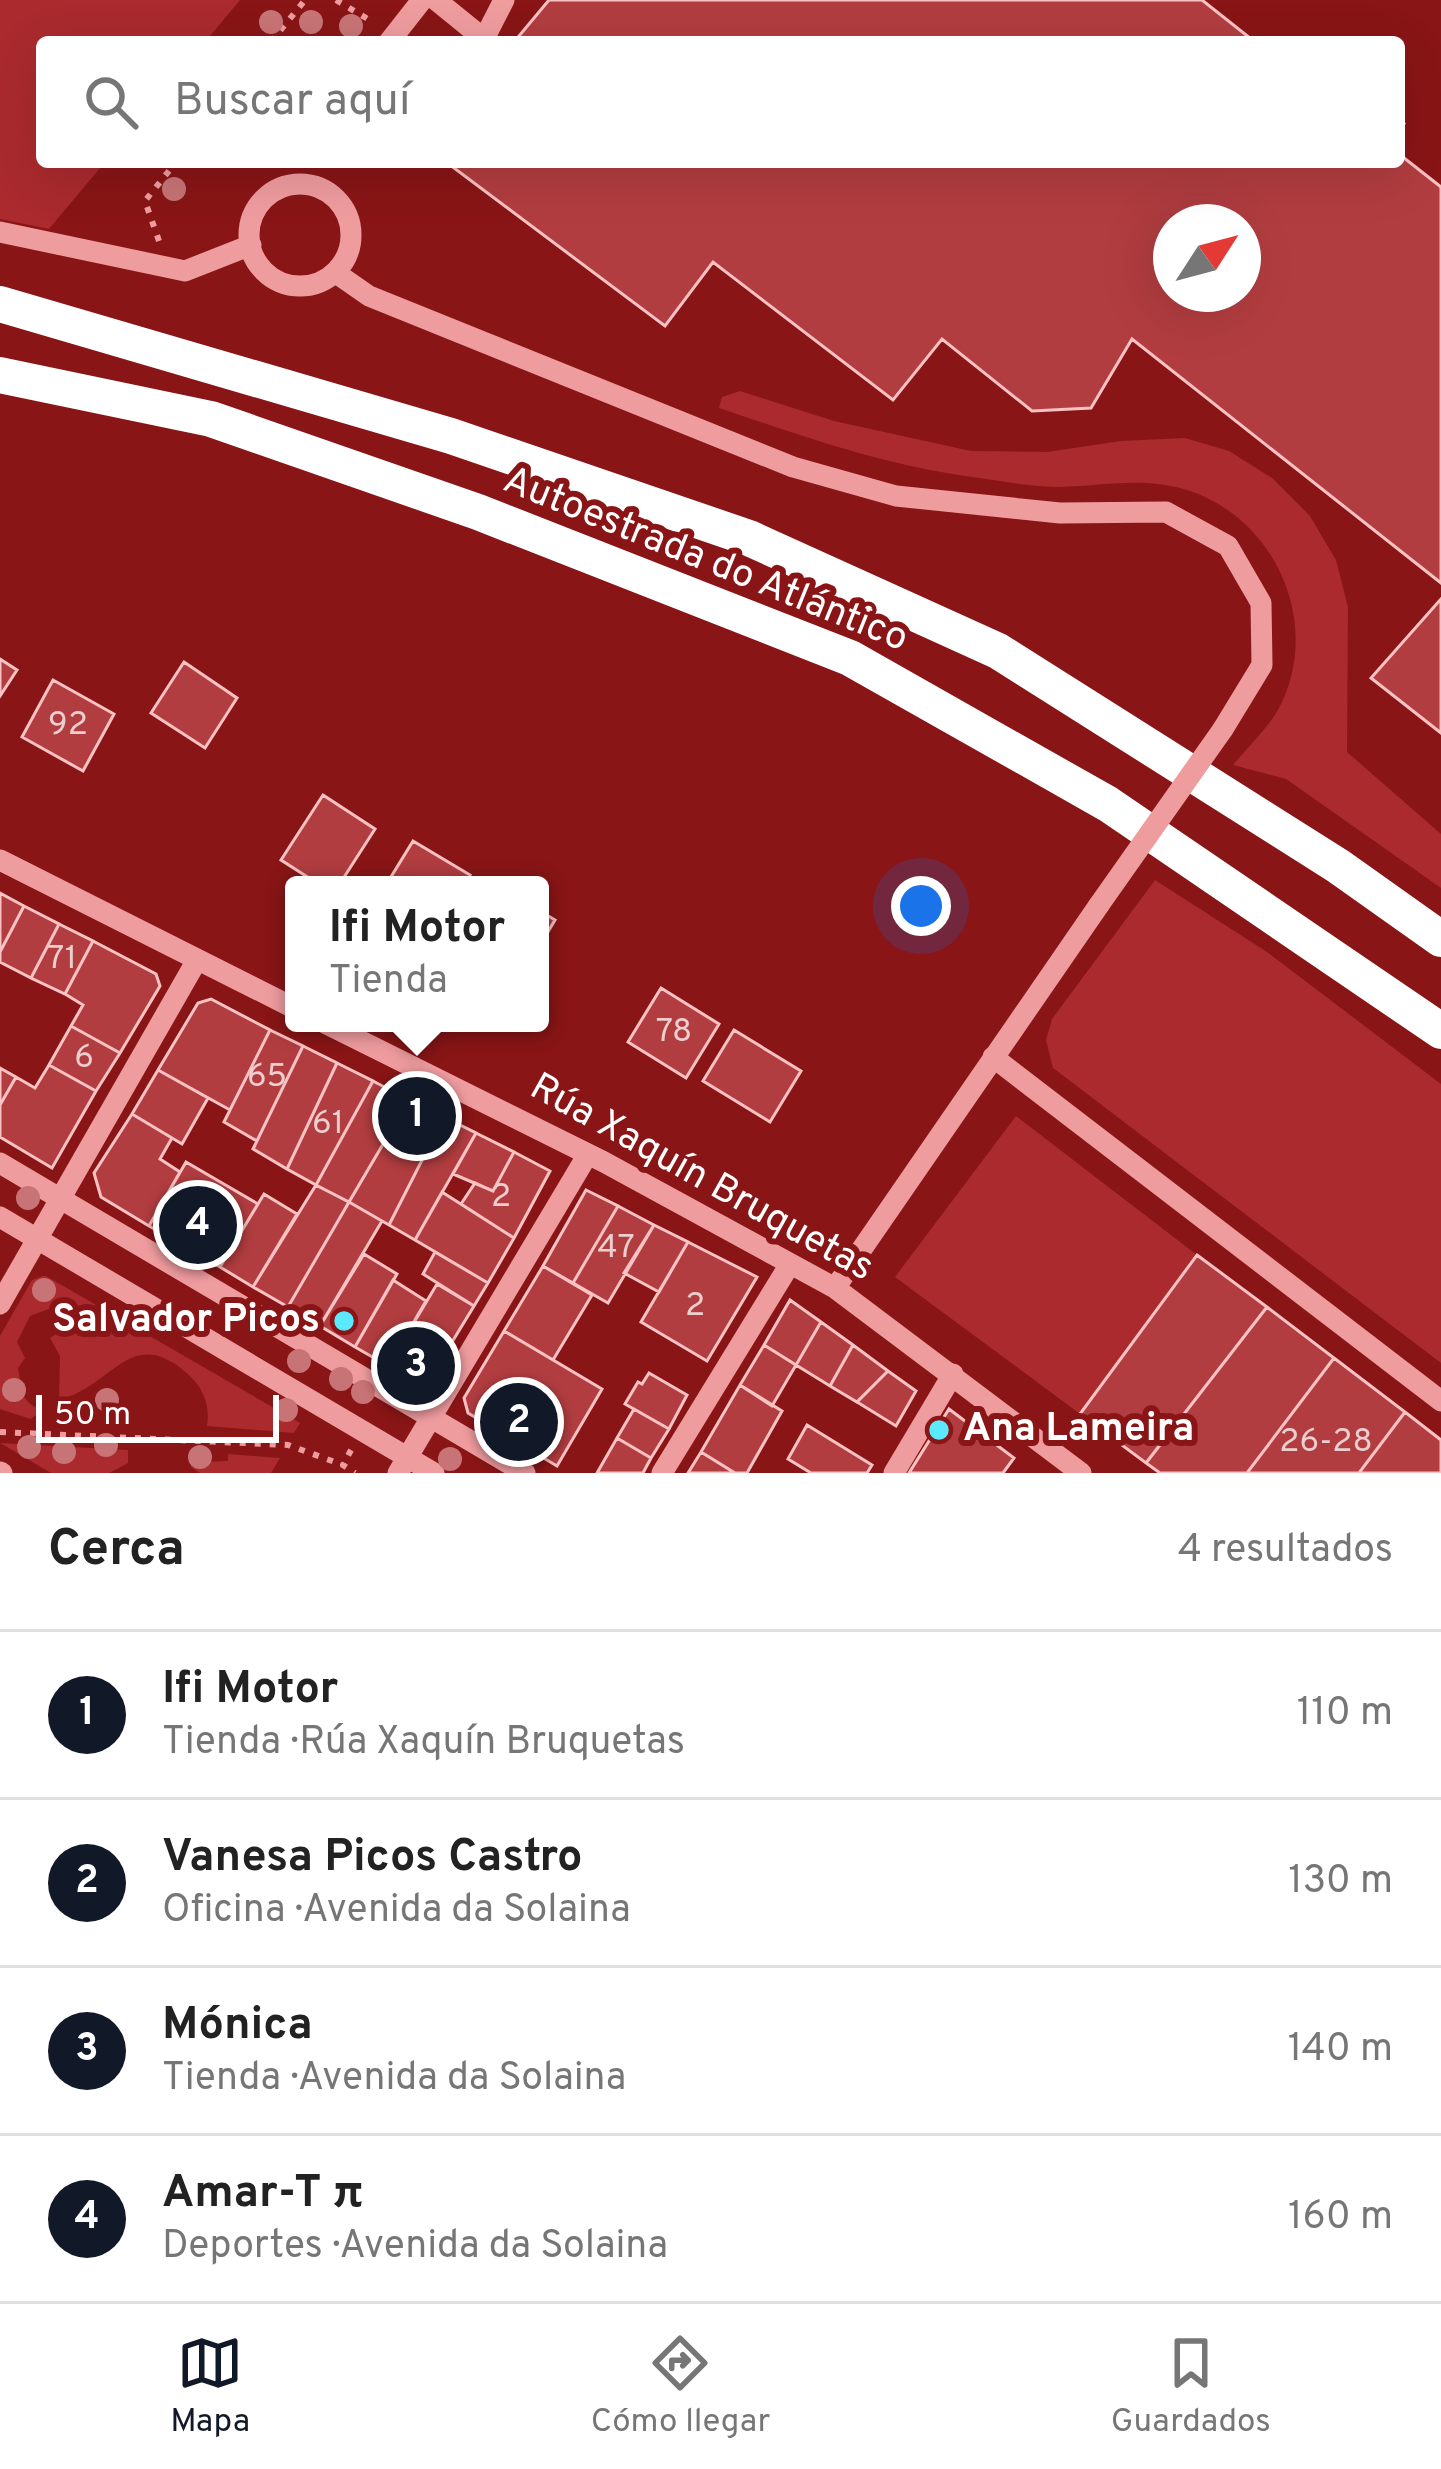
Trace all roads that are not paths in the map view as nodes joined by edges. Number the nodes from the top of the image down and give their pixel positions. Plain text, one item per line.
1 (422, 0) edge
2 (436, 0) edge
3 (504, 0) edge
4 (394, 36) edge
5 (480, 36) edge
6 (486, 36) edge
7 (305, 168) edge
8 (300, 184) junction
9 (0, 232) edge
10 (251, 245) junction
11 (336, 273) junction
12 (0, 304) edge
13 (0, 375) edge
14 (0, 860) edge
15 (1441, 939) edge
16 (197, 960) junction
17 (285, 1004) edge
18 (1441, 1031) edge
19 (343, 1032) edge
20 (993, 1057) junction
21 (588, 1154) junction
22 (0, 1163) edge
23 (60, 1199) junction
24 (0, 1217) edge
25 (37, 1239) junction
26 (790, 1264) junction
27 (835, 1288) junction
28 (0, 1304) edge
29 (953, 1374) junction
30 (1441, 1401) edge
31 (431, 1418) junction
32 (403, 1465) edge
33 (434, 1473) edge
34 (525, 1473) edge
35 (662, 1473) edge
36 (894, 1473) edge
37 (1081, 1473) edge

1 - 4 street
2 - 5 street
3 - 6 street
7 - 8 street
8 - 10 street
8 - 11 street
9 - 10 street
10 - 11 street
11 - 20 street, bridge
12 - 15 highway, Autoestrada do Atlántico
13 - 18 highway, Autoestrada do Atlántico
14 - 16 street
16 - 17 street
16 - 23 street
19 - 21 street, Rúa Xaquín Bruquetas
20 - 27 street
20 - 30 street
21 - 26 street, Rúa Xaquín Bruquetas
21 - 31 street
22 - 23 street
23 - 25 street
23 - 31 street
24 - 25 street
25 - 28 street
25 - 32 street
26 - 27 street, Rúa Xaquín Bruquetas
26 - 35 street
27 - 29 street, Rúa Xaquín Bruquetas
29 - 36 street
29 - 37 street, Rúa Xaquín Bruquetas
31 - 32 street
31 - 34 street
32 - 33 street

